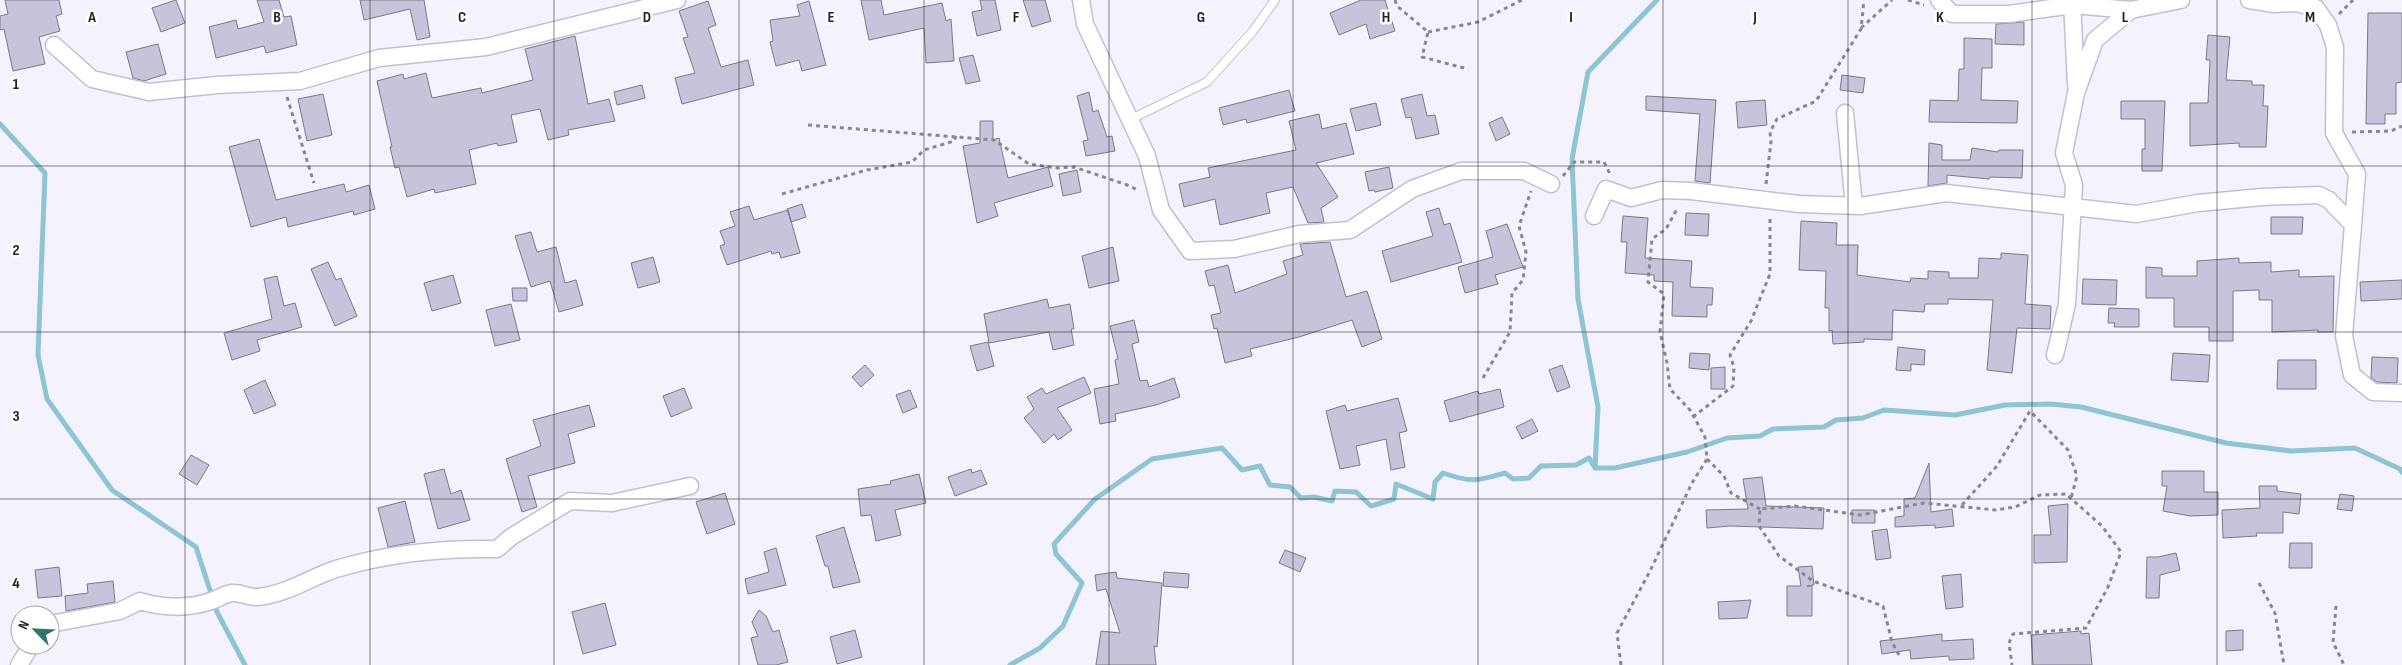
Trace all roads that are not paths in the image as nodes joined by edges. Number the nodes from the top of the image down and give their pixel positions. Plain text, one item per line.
1 (677, 0) edge
2 (1081, 0) edge
3 (1275, 0) edge
4 (1939, 0) edge
5 (2181, 0) edge
6 (2248, 0) edge
7 (2072, 2) edge
8 (2131, 10) junction
9 (54, 45) dead end
10 (2076, 93) junction
11 (1845, 113) dead end
12 (1130, 119) junction
13 (1551, 184) road end
14 (1854, 206) junction
15 (2073, 207) junction
16 (1594, 216) dead end
17 (2353, 225) junction
18 (2055, 356) dead end
19 (2402, 393) edge
20 (690, 486) dead end
21 (60, 622) edge

1 - 9 street
2 - 12 street
3 - 12 lane
4 - 7 street
5 - 8 street
6 - 17 street
7 - 8 street
7 - 10 street
8 - 10 street
10 - 15 street
11 - 14 street
12 - 13 street
14 - 15 street
14 - 16 street
15 - 17 street
15 - 18 street
17 - 19 street
20 - 21 street

